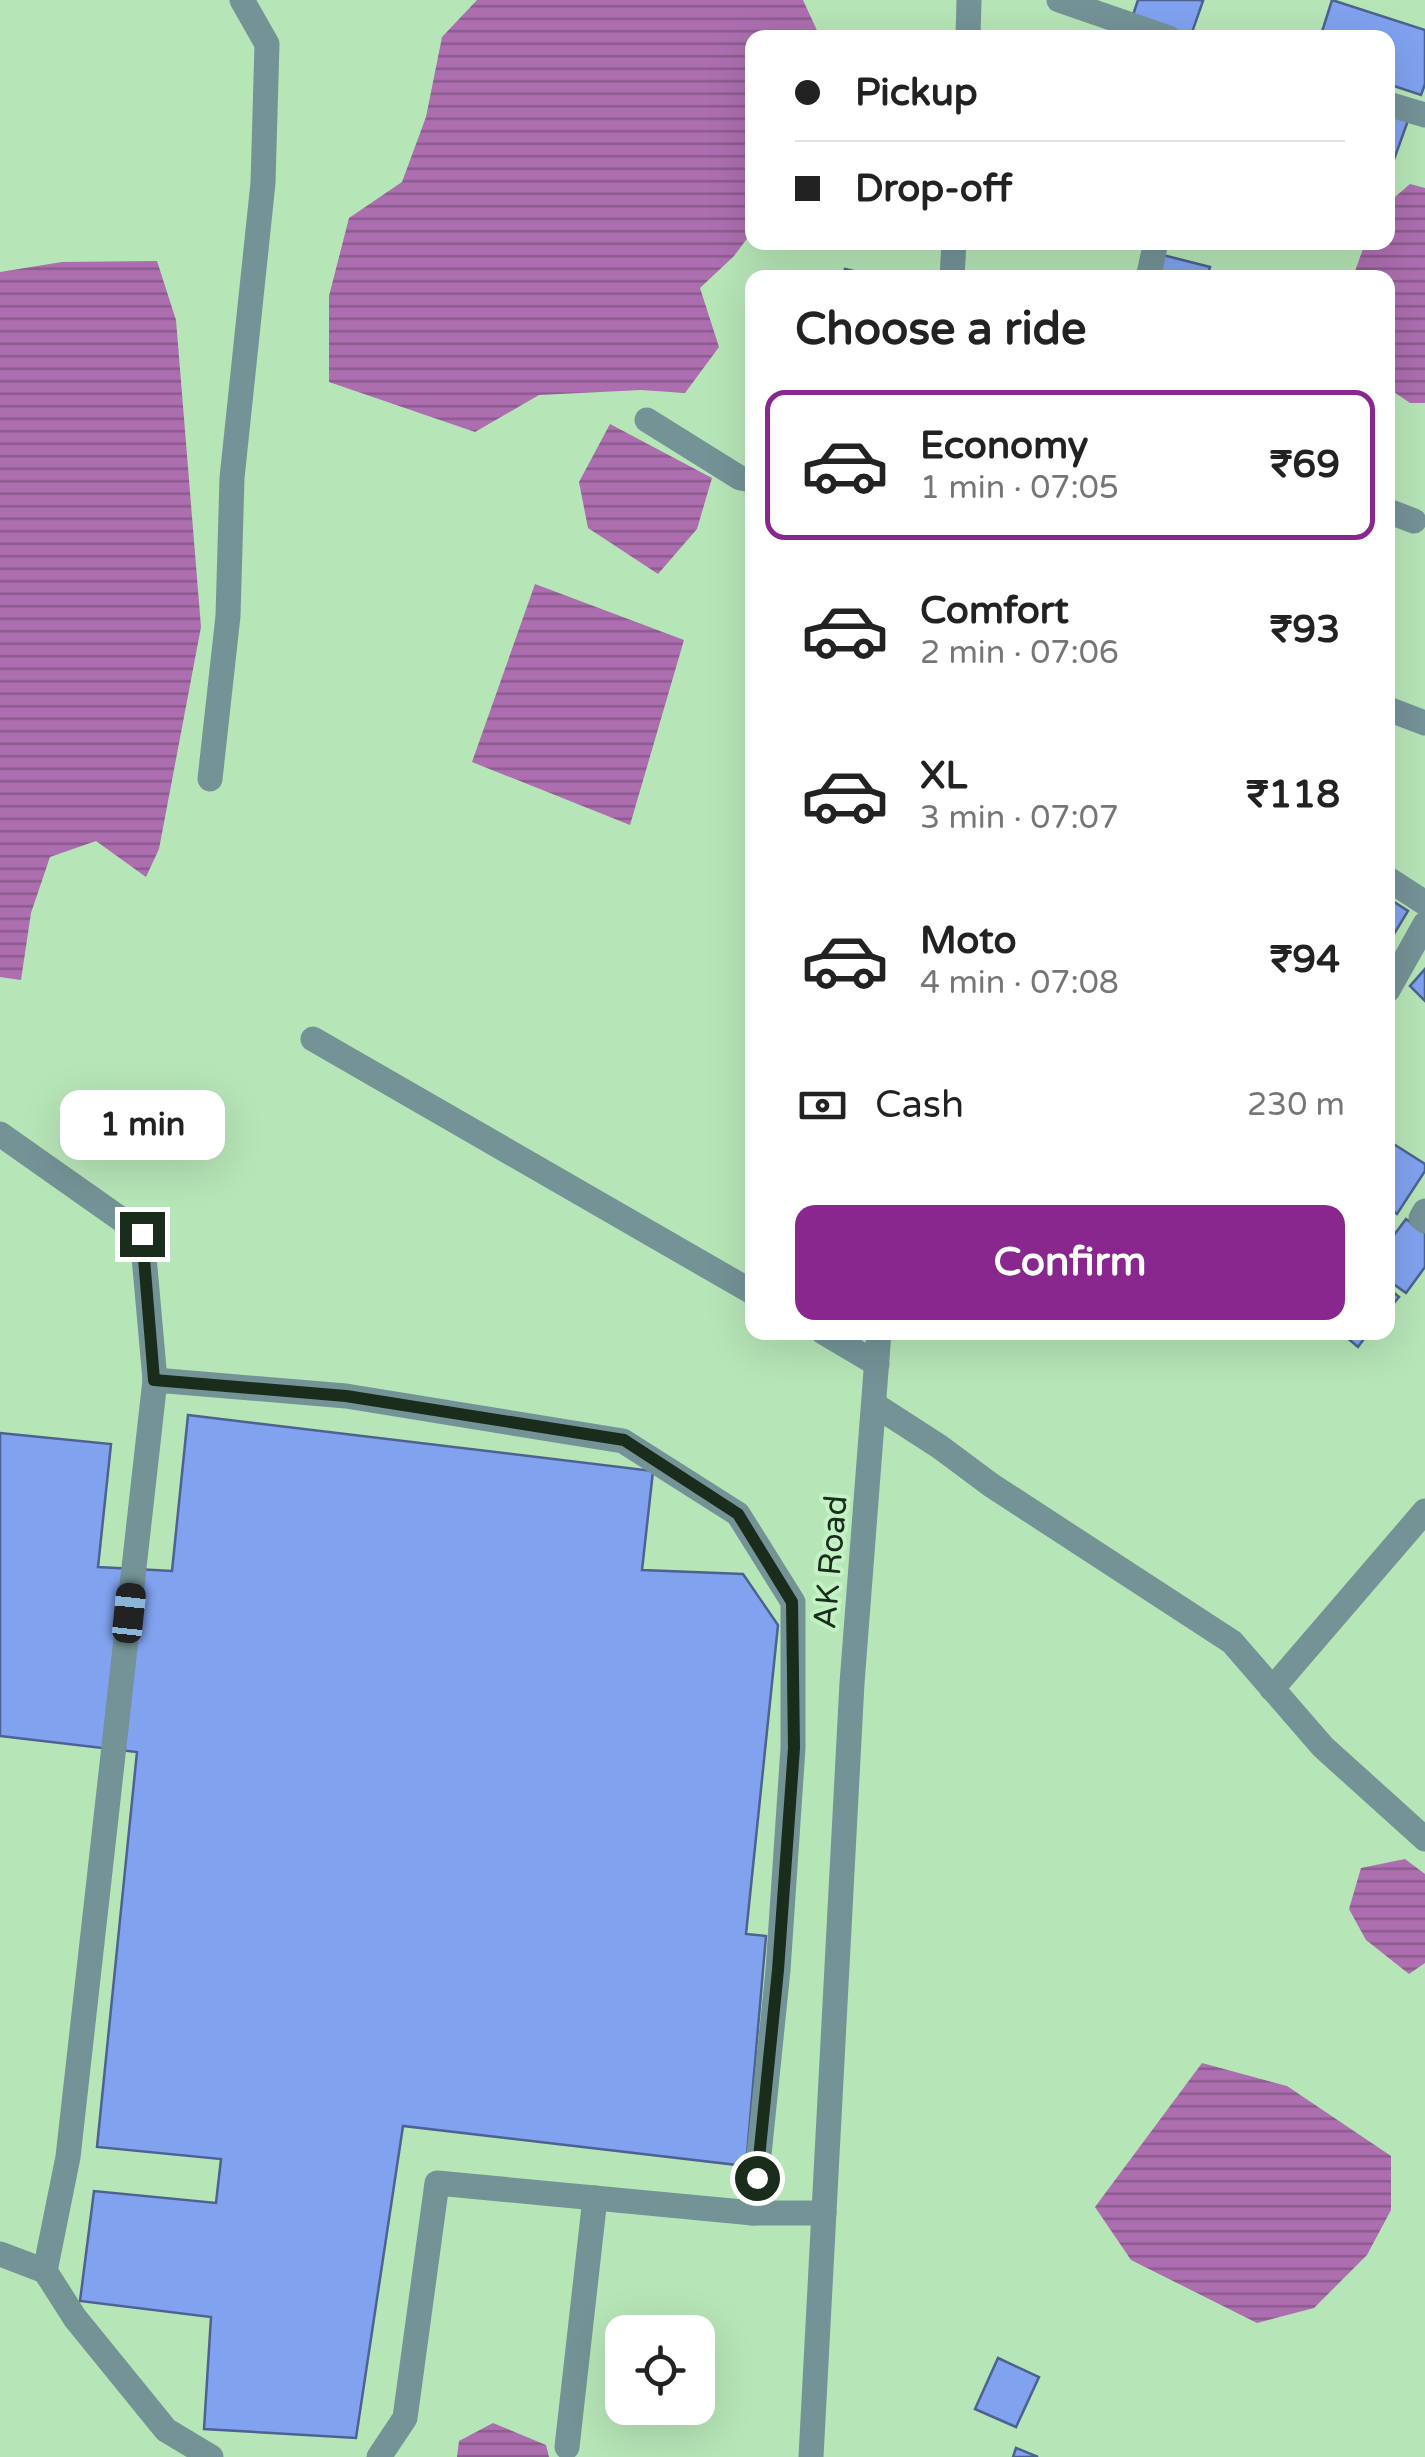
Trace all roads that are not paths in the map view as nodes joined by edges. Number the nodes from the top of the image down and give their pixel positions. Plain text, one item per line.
1 (242, 0) edge
2 (969, 0) edge
3 (1059, 0) edge
4 (968, 30) edge
5 (1147, 30) edge
6 (1395, 106) edge
7 (1425, 115) edge
8 (646, 420) dead end
9 (745, 479) edge
10 (1395, 513) edge
11 (1414, 521) dead end
12 (1395, 712) edge
13 (1425, 723) edge
14 (210, 779) dead end
15 (1395, 884) edge
16 (1425, 903) edge
17 (1425, 924) edge
18 (1395, 978) edge
19 (312, 1039) dead end
20 (0, 1134) edge
21 (1425, 1211) edge
22 (1425, 1221) edge
23 (745, 1288) edge
24 (837, 1340) edge
25 (879, 1340) edge
26 (878, 1364) junction
27 (154, 1380) junction
28 (875, 1406) junction
29 (1425, 1511) edge
30 (1272, 1689) junction
31 (1425, 1838) edge
32 (595, 2198) junction
33 (754, 2213) junction
34 (824, 2213) junction
35 (0, 2254) edge
36 (45, 2271) junction
37 (567, 2448) dead end
38 (211, 2457) edge
39 (379, 2457) edge
40 (811, 2457) edge

1 - 14 street
2 - 4 street
3 - 5 street
6 - 7 street
8 - 9 street
10 - 11 street
12 - 13 street
15 - 16 street
17 - 18 street
19 - 23 street
20 - 27 street
21 - 22 street
24 - 26 street
25 - 26 street, AK Road
26 - 28 street, AK Road
27 - 33 street
27 - 36 street
28 - 30 street
28 - 34 street, AK Road
29 - 30 street
30 - 31 street
32 - 33 street
32 - 37 street
32 - 39 street
33 - 34 street
34 - 40 street, AK Road
35 - 36 street
36 - 38 street

